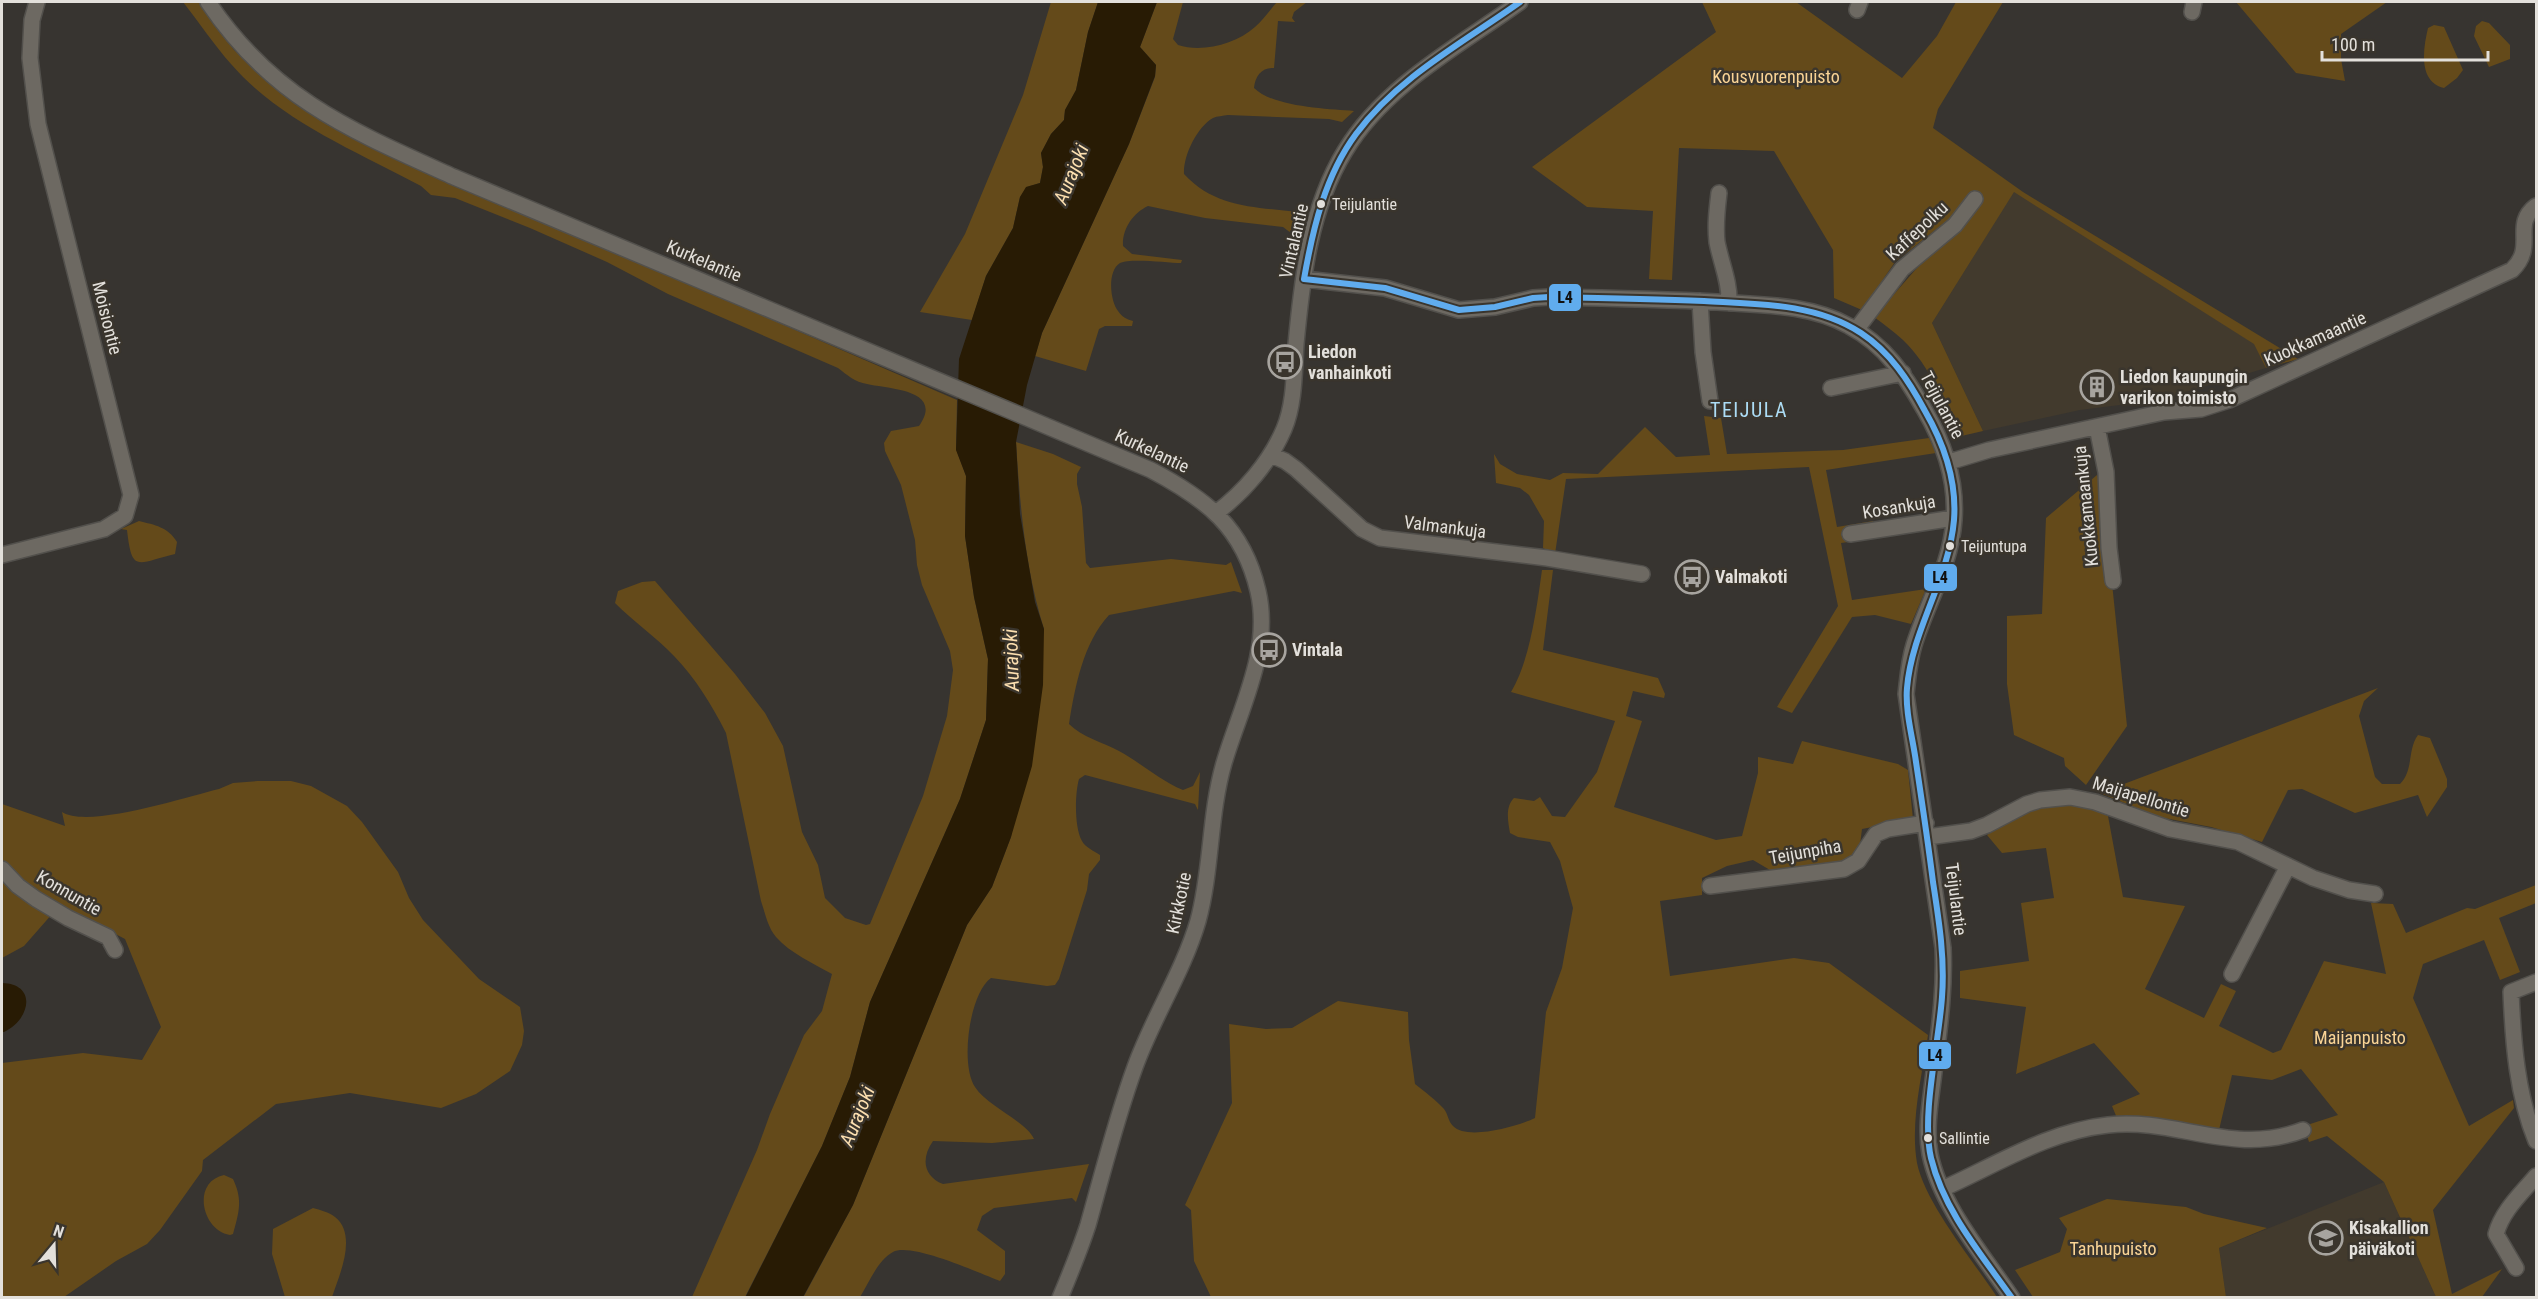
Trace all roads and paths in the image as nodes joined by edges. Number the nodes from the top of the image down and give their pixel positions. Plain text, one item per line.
1 (37, 2) edge
2 (208, 2) edge
3 (1520, 2) edge
4 (1719, 193) dead end
5 (1975, 199) dead end
6 (2536, 206) edge
7 (1304, 279) junction
8 (1700, 301) junction
9 (1729, 303) junction
10 (1860, 324) junction
11 (1903, 373) junction
12 (1831, 388) dead end
13 (1710, 401) dead end
14 (2097, 427) junction
15 (1271, 454) junction
16 (1949, 462) junction
17 (1216, 513) junction
18 (1954, 518) junction
19 (1850, 534) dead end
20 (2, 555) edge
21 (1642, 574) dead end
22 (2113, 581) dead end
23 (1927, 830) junction
24 (2288, 866) junction
25 (2, 869) edge
26 (1710, 886) dead end
27 (2375, 894) dead end
28 (115, 950) dead end
29 (2232, 974) dead end
30 (2536, 982) edge
31 (2303, 1130) dead end
32 (2536, 1141) edge
33 (2536, 1176) edge
34 (1942, 1189) junction
35 (2516, 1268) dead end
36 (1060, 1298) edge
37 (2012, 1298) edge

1 - 20 street, Moisiontie
2 - 17 street, Kurkelantie
3 - 7 street, Vintalantie
4 - 9 street
5 - 10 street, Kaffepolku
6 - 14 street, Kuokkamaantie
7 - 8 street, Teijulantie
7 - 15 street, Vintalantie
8 - 9 street, Teijulantie
8 - 13 street
9 - 10 street, Teijulantie
10 - 11 street, Teijulantie
11 - 12 street
11 - 16 street, Teijulantie
14 - 16 street, Kuokkamaantie
14 - 22 street, Kuokkamaankuja
15 - 17 street, Vintalantie
15 - 21 street, Valmankuja
16 - 18 street, Teijulantie
17 - 36 street, Kirkkotie
18 - 19 street, Kosankuja
18 - 23 street, Teijulantie
23 - 24 street, Maijapellontie
23 - 26 street, Teijunpiha
23 - 34 street, Teijulantie
24 - 27 street, Maijapellontie
24 - 29 street
25 - 28 street, Konnuntie
30 - 32 street
31 - 34 street
33 - 35 street
34 - 37 street, Teijulantie

